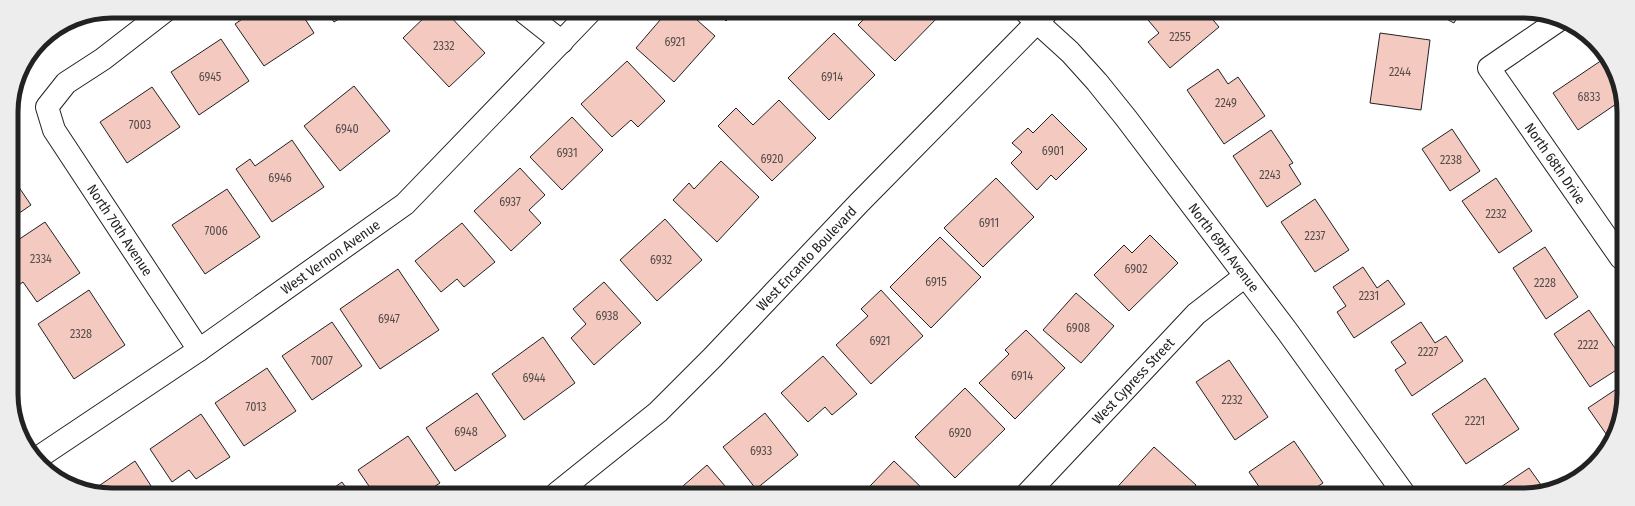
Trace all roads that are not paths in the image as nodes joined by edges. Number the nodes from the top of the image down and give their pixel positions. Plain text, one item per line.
1 (156, 18) edge
2 (532, 18) edge
3 (584, 18) edge
4 (1034, 18) edge
5 (1038, 18) edge
6 (1554, 23) edge
7 (562, 42) junction
8 (1617, 252) edge
9 (1245, 276) junction
10 (199, 350) junction
11 (41, 455) edge
12 (562, 488) edge
13 (1033, 488) edge
14 (1401, 488) edge

1 - 10 street, North 70th Avenue
2 - 7 street
3 - 7 street, West Vernon Avenue
4 - 12 street, West Encanto Boulevard
5 - 9 street, North 69th Avenue
6 - 8 street, North 68th Drive
7 - 10 street, West Vernon Avenue
9 - 13 street, West Cypress Street
9 - 14 street, North 69th Avenue
10 - 11 street, West Vernon Avenue

